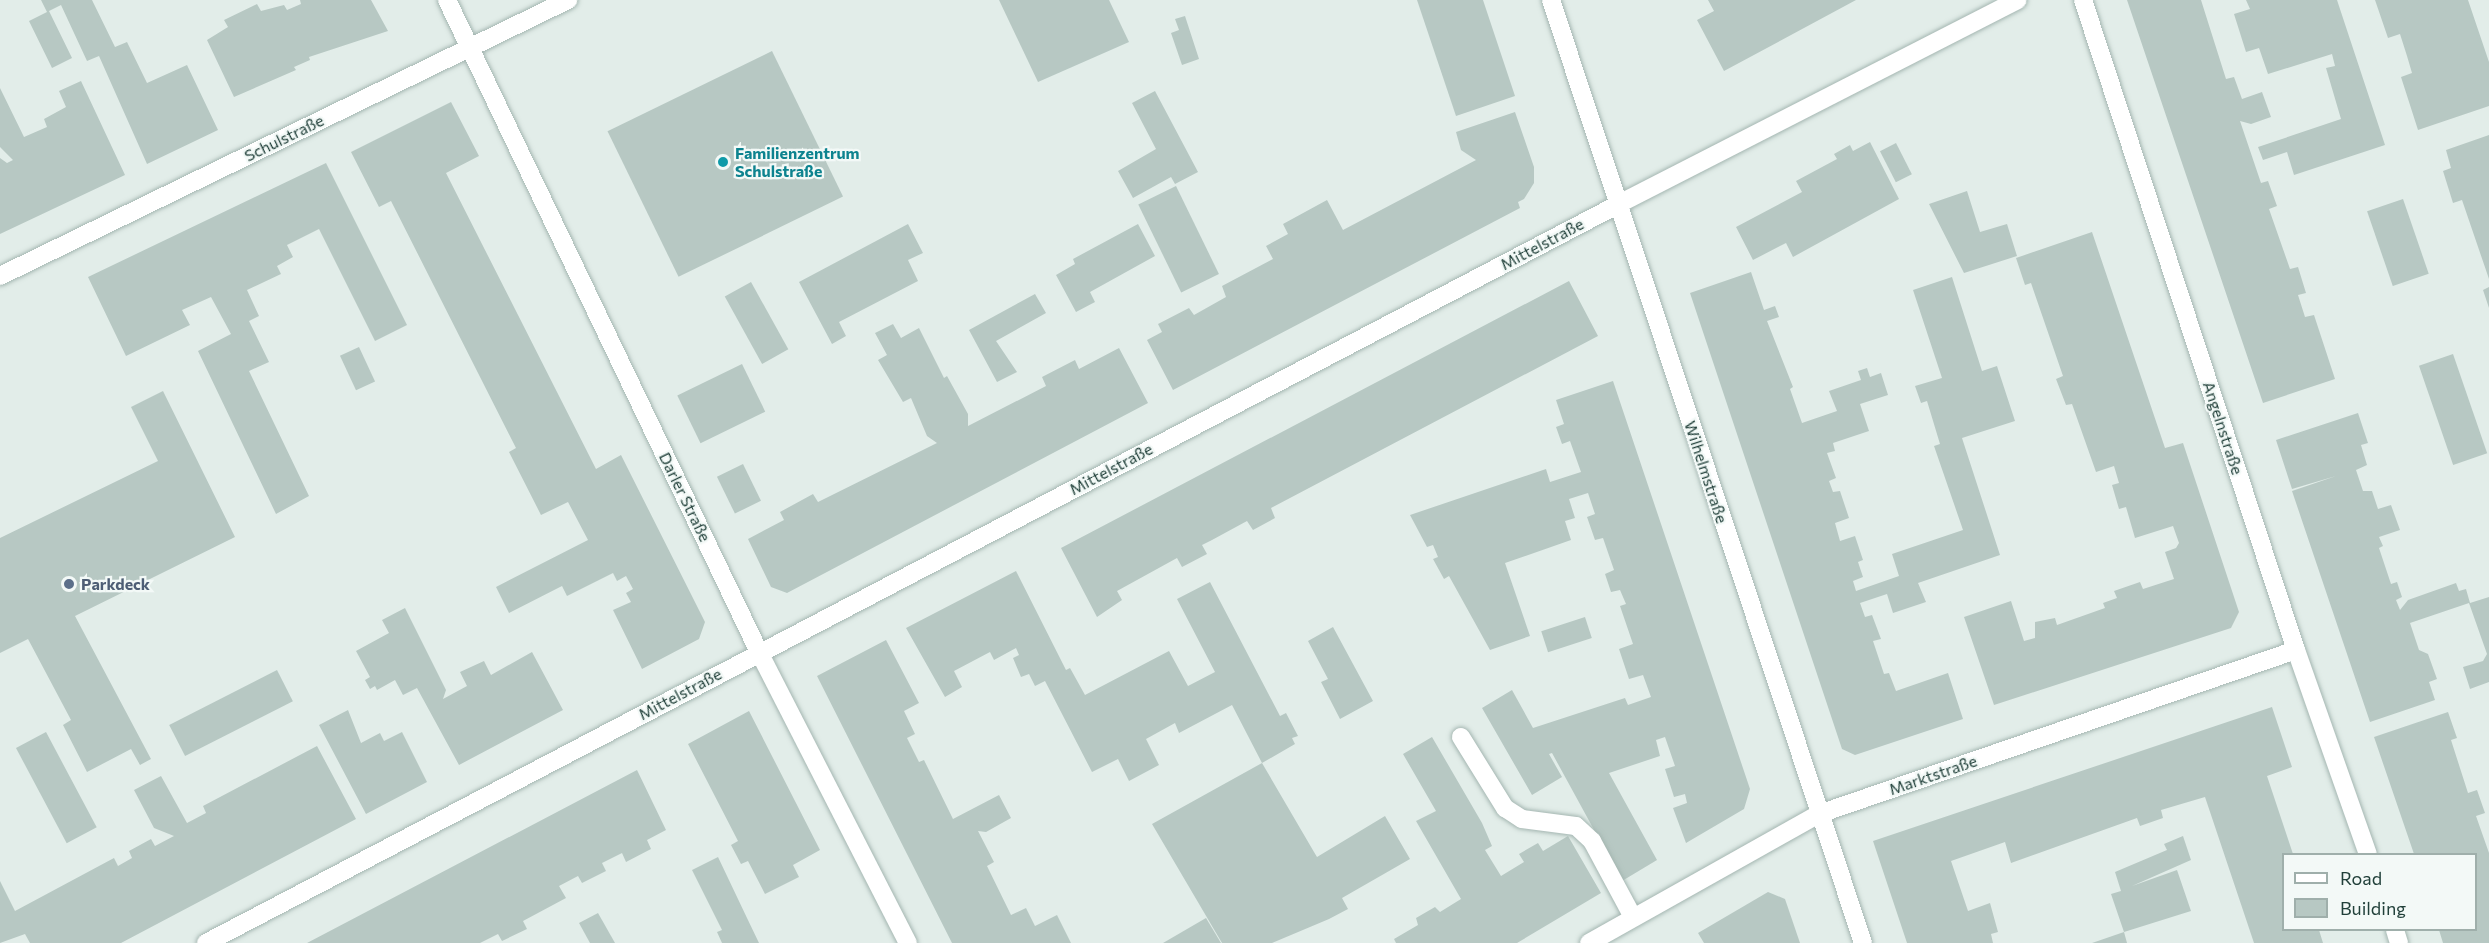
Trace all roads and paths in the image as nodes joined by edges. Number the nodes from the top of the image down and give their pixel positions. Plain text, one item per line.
1 (447, 0) edge
2 (568, 0) edge
3 (1551, 0) edge
4 (2018, 0) edge
5 (2083, 0) edge
6 (470, 46) junction
7 (1617, 205) junction
8 (0, 276) edge
9 (2296, 650) junction
10 (759, 652) junction
11 (1461, 737) dead end
12 (1819, 814) junction
13 (2367, 853) edge
14 (1633, 917) junction
15 (206, 943) edge
16 (908, 943) edge
17 (1589, 943) edge
18 (1863, 943) edge

1 - 6 street, Darler Straße
2 - 6 street, Schulstraße
3 - 7 street, Wilhelmstraße
4 - 7 street, Mittelstraße
5 - 9 street, Angelnstraße
6 - 8 street, Schulstraße
6 - 10 street, Darler Straße
7 - 10 street, Mittelstraße
7 - 12 street, Wilhelmstraße
9 - 12 street, Marktstraße
9 - 13 street, Angelnstraße
10 - 15 street, Mittelstraße
10 - 16 street, Darler Straße
11 - 14 street
12 - 14 street, Marktstraße
12 - 18 street, Wilhelmstraße
14 - 17 street, Marktstraße

